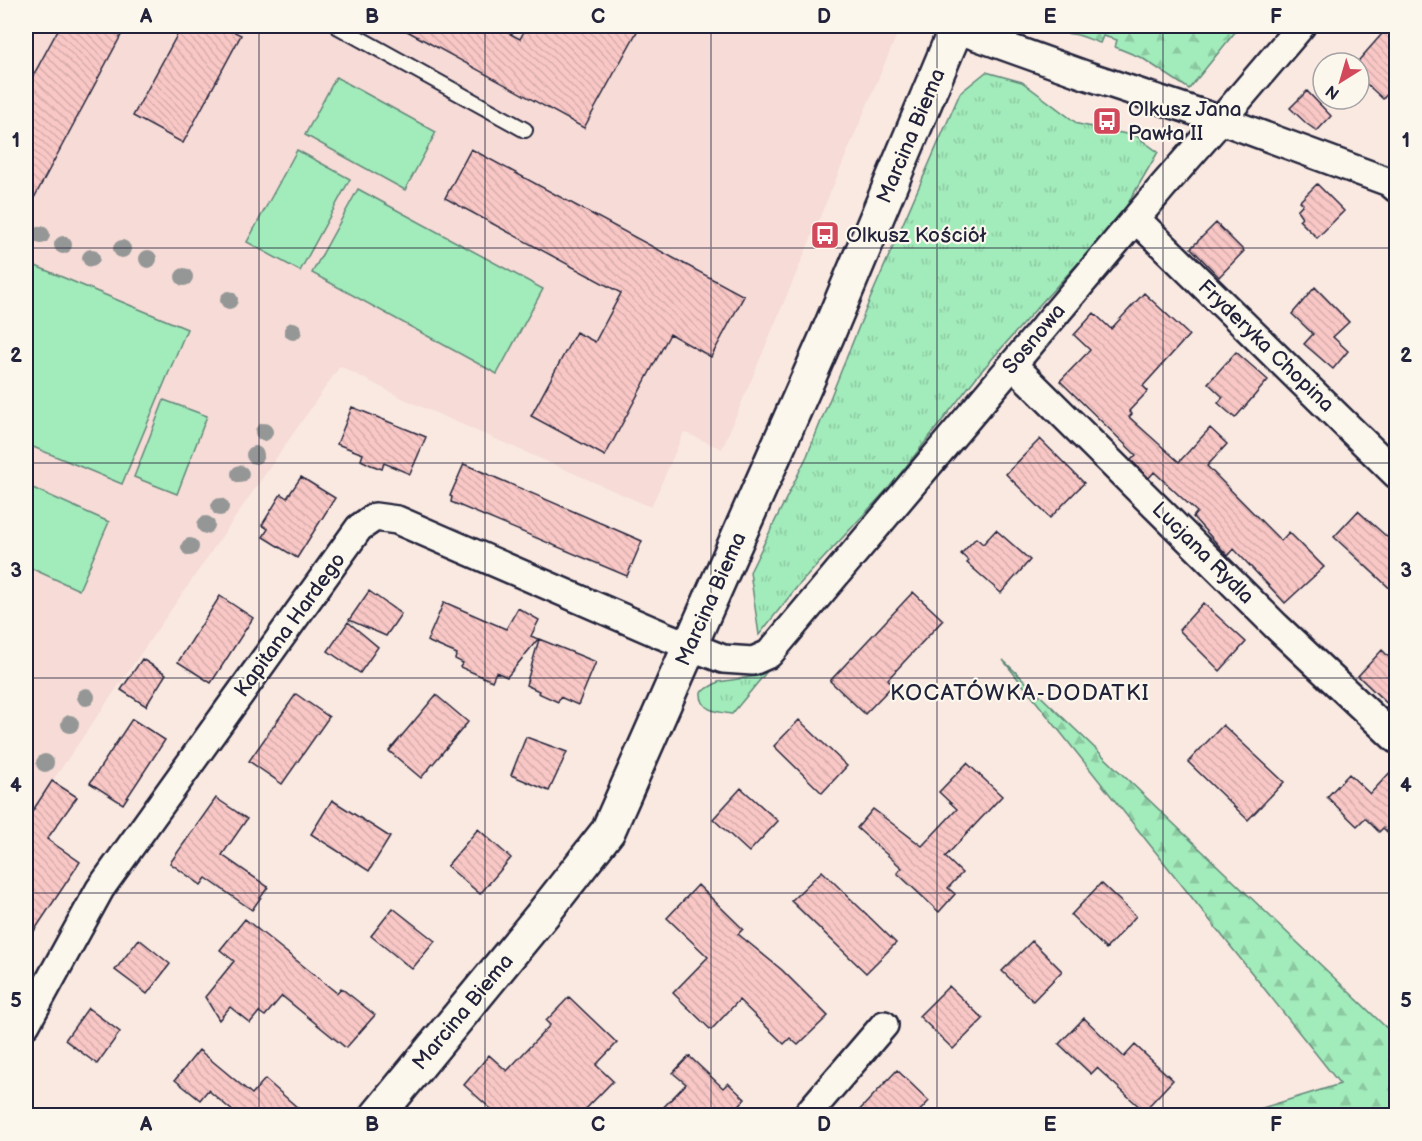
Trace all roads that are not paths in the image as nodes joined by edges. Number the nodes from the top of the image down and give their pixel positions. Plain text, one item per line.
1 (337, 26) edge
2 (1301, 26) edge
3 (954, 27) edge
4 (1221, 120) junction
5 (525, 130) dead end
6 (1396, 188) edge
7 (1136, 219) junction
8 (1012, 365) junction
9 (1396, 474) edge
10 (690, 646) junction
11 (769, 654) joint
12 (1396, 739) edge
13 (26, 1024) edge
14 (884, 1025) dead end
15 (377, 1116) edge
16 (806, 1116) edge

1 - 5 lane
2 - 4 street, Sosnowa
3 - 4 street
3 - 10 street, Marcina Biema
4 - 6 street
4 - 7 street, Sosnowa
7 - 8 street, Sosnowa
7 - 9 street, Fryderyka Chopina
8 - 11 street, Sosnowa
8 - 12 street, Lucjana Rydla
10 - 11 street, Kapitana Hardego
10 - 13 street, Kapitana Hardego
10 - 15 street, Marcina Biema
14 - 16 street

